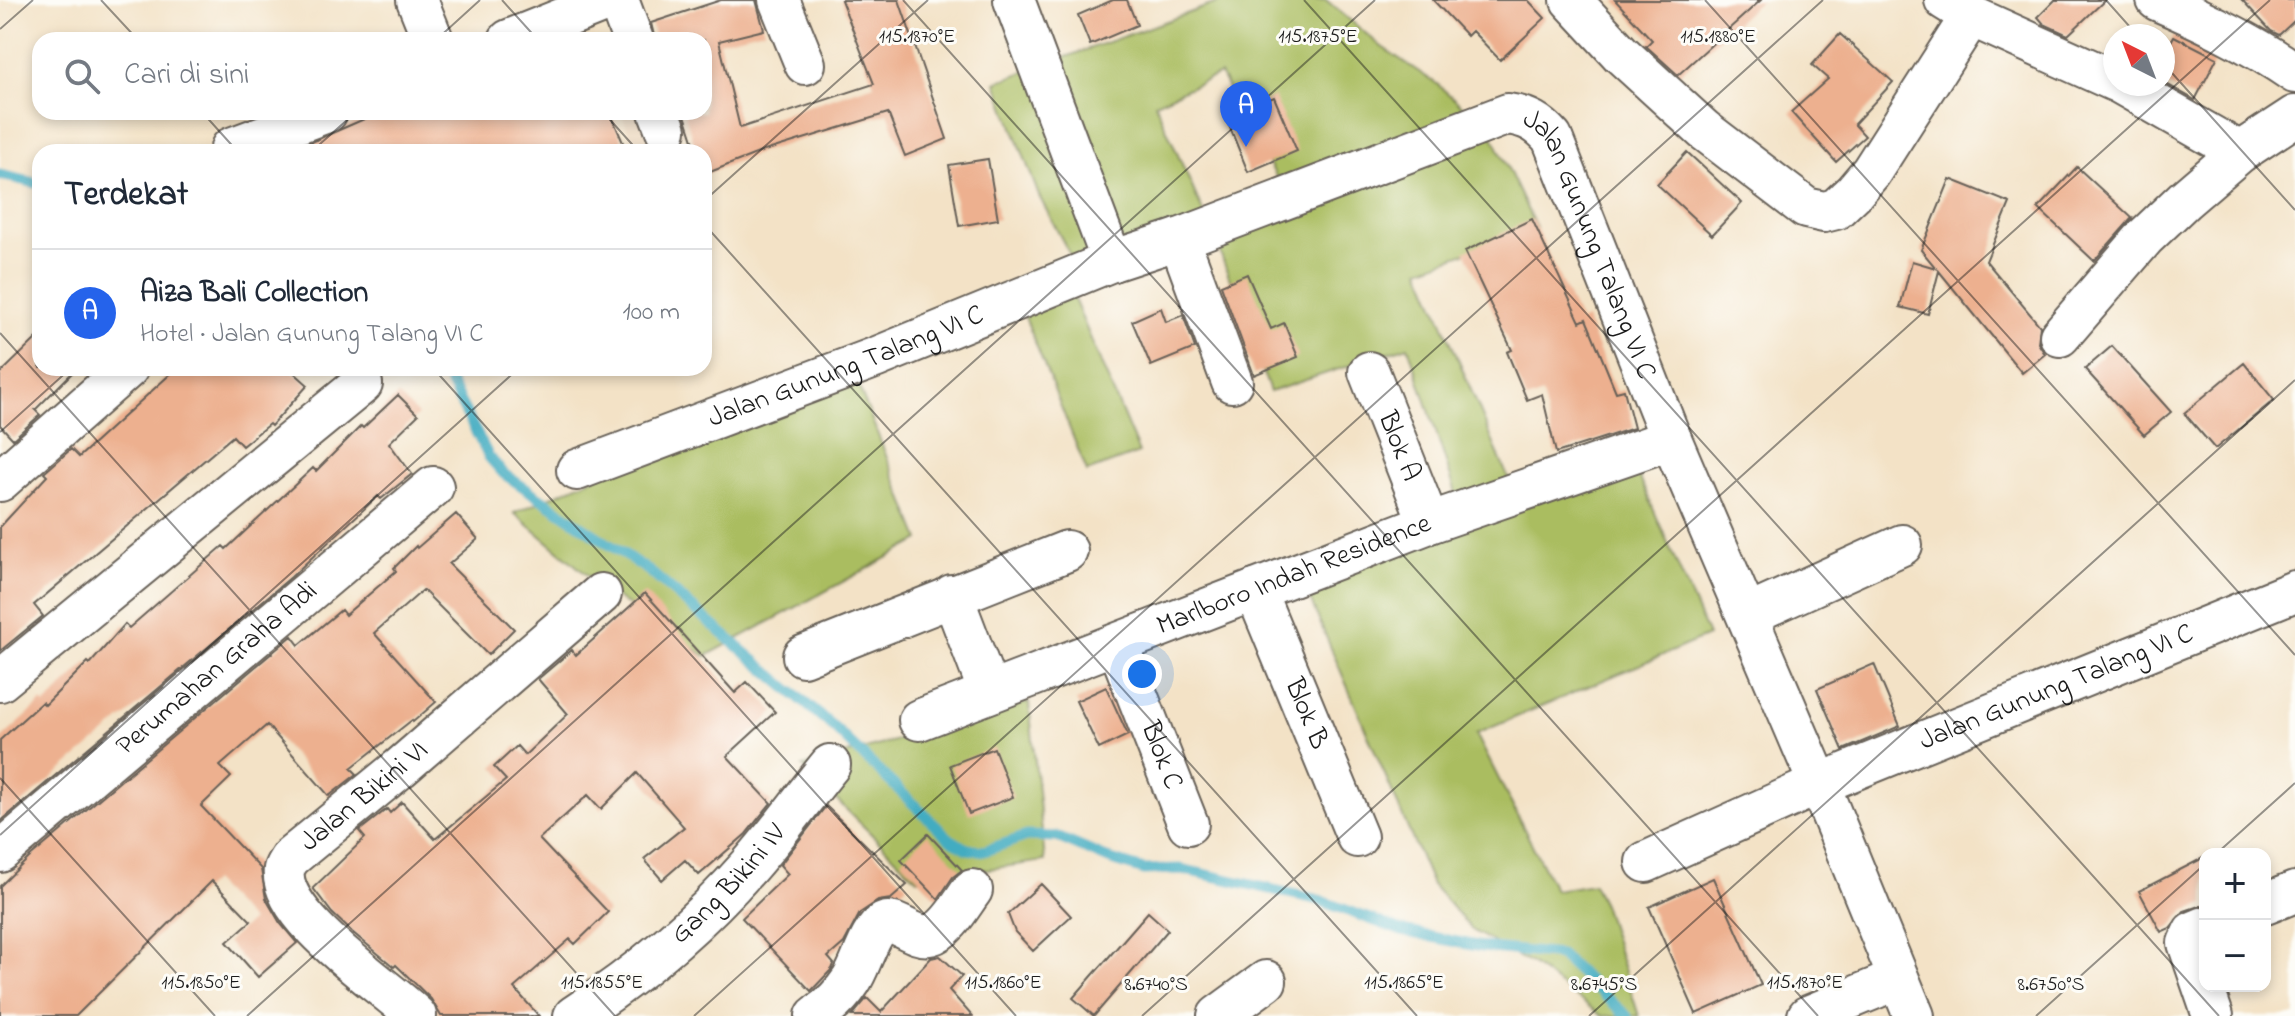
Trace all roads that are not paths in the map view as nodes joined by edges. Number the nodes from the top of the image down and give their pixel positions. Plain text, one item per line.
1 (417, 0) edge
2 (609, 0) edge
3 (618, 0) edge
4 (779, 0) edge
5 (1014, 0) edge
6 (1571, 0) edge
7 (2157, 0) edge
8 (1958, 8) edge
9 (430, 32) edge
10 (529, 32) edge
11 (630, 32) edge
12 (805, 64) dead end
13 (2295, 73) edge
14 (2103, 75) edge
15 (2142, 96) edge
16 (2295, 116) edge
17 (315, 120) edge
18 (282, 142) edge
19 (2240, 152) junction
20 (1179, 239) junction
21 (1112, 261) junction
22 (2060, 336) dead end
23 (1369, 372) dead end
24 (119, 376) edge
25 (1232, 382) dead end
26 (362, 384) dead end
27 (1671, 439) junction
28 (577, 470) dead end
29 (0, 481) edge
30 (433, 487) dead end
31 (1429, 523) junction
32 (1902, 545) dead end
33 (1067, 551) dead end
34 (1255, 590) junction
35 (2295, 591) edge
36 (601, 594) dead end
37 (952, 595) junction
38 (1748, 615) junction
39 (1117, 644) junction
40 (803, 656) dead end
41 (0, 681) edge
42 (989, 692) junction
43 (919, 720) dead end
44 (830, 765) dead end
45 (1819, 784) junction
46 (1188, 824) dead end
47 (1357, 837) dead end
48 (0, 852) edge
49 (1646, 862) dead end
50 (972, 890) dead end
51 (2295, 892) edge
52 (2271, 902) edge
53 (2199, 930) edge
54 (2199, 975) edge
55 (1898, 979) junction
56 (1266, 981) dead end
57 (2205, 992) edge
58 (416, 1016) edge
59 (574, 1016) edge
60 (816, 1016) edge
61 (1218, 1016) edge
62 (1808, 1016) edge
63 (1914, 1016) edge
64 (2213, 1016) edge

1 - 9 street
2 - 10 street
3 - 11 street
4 - 12 street
5 - 21 street
6 - 8 street
7 - 13 street
8 - 14 street
15 - 19 street
16 - 19 street
17 - 18 street
19 - 22 street
20 - 21 street, Jalan Gunung Talang VI C
20 - 25 street
20 - 27 street, Jalan Gunung Talang VI C
21 - 28 street, Jalan Gunung Talang VI C
23 - 31 street, Blok A
24 - 29 street
26 - 41 street
27 - 31 street, Marlboro Indah Residence
27 - 38 street, Jalan Gunung Talang VI C
30 - 48 street, Perumahan Graha Adi
31 - 34 street, Marlboro Indah Residence
32 - 38 street
33 - 37 street
34 - 39 street, Marlboro Indah Residence
34 - 47 street, Blok B
35 - 45 street, Jalan Gunung Talang VI C
36 - 58 street, Jalan Bikini VI
37 - 40 street
37 - 42 street
38 - 45 street, Jalan Gunung Talang VI C
39 - 42 street, Marlboro Indah Residence
39 - 46 street, Blok C
42 - 43 street, Marlboro Indah Residence
44 - 59 street, Gang Bikini IV
45 - 49 street, Jalan Gunung Talang VI C
45 - 55 street, Jalan Gunung Talang VI C
50 - 60 street
51 - 52 street
53 - 54 street
55 - 62 street
55 - 63 street, Jalan Gunung Talang VI C
56 - 61 street
57 - 64 street

